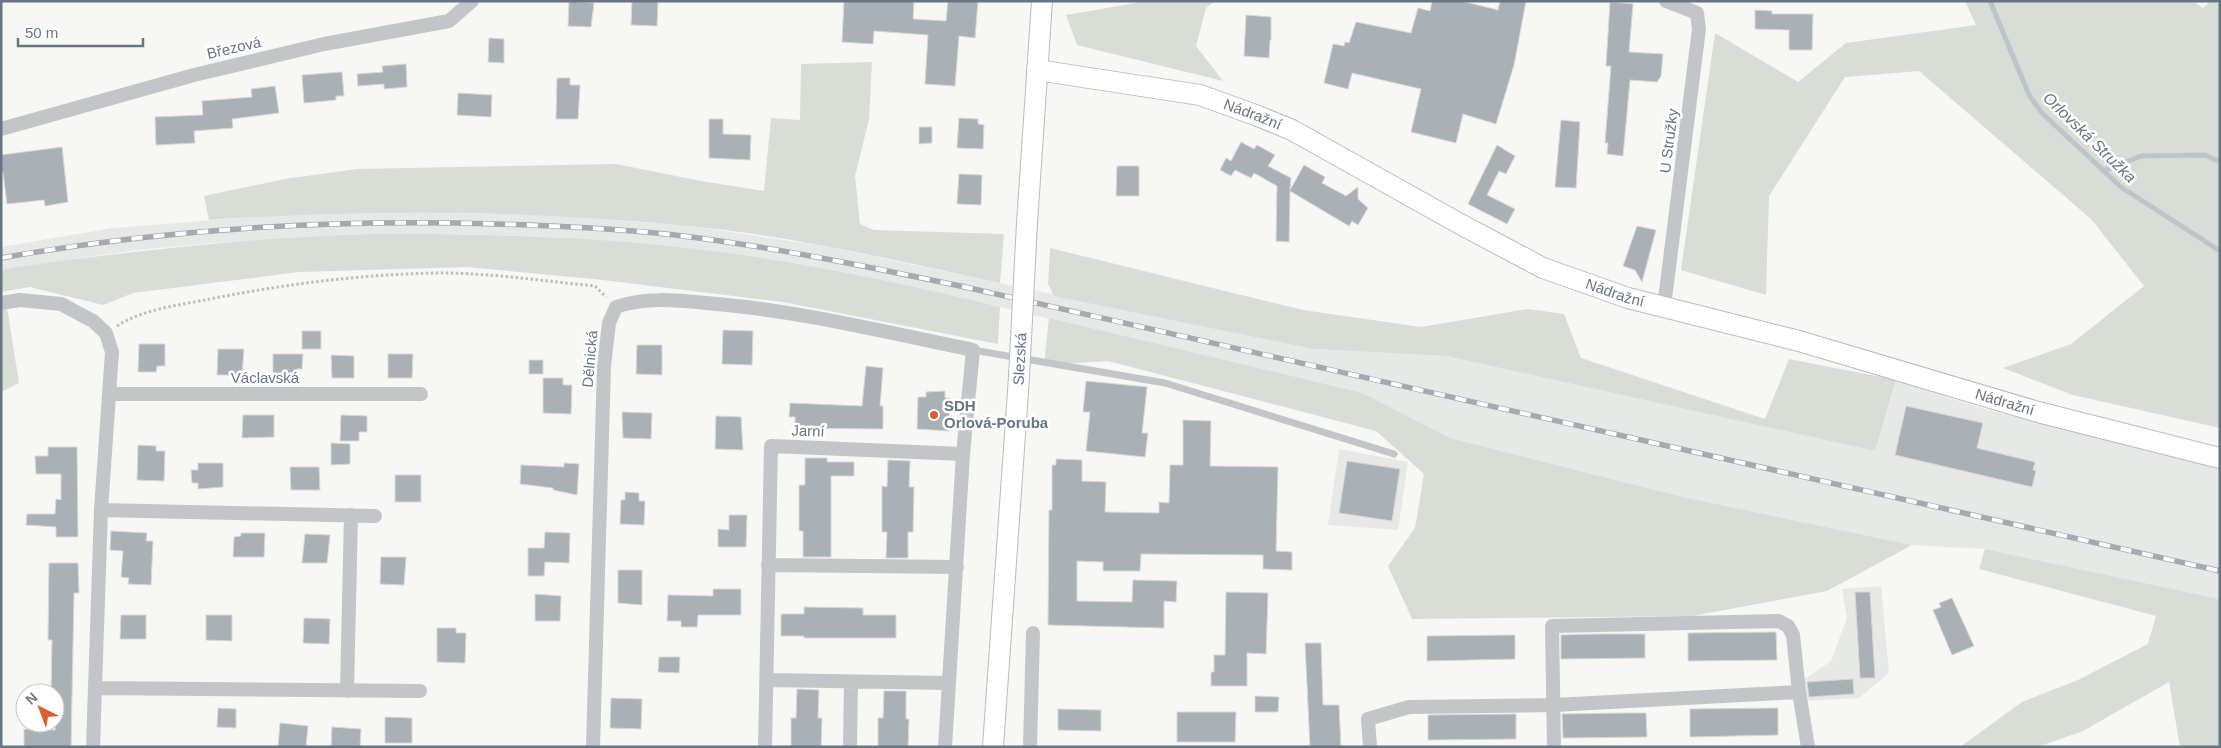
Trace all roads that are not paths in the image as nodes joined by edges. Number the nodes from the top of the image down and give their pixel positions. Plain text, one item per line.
1 (472, 1) edge
2 (1042, 1) edge
3 (1666, 1) edge
4 (1037, 70) junction
5 (1, 129) edge
6 (1, 303) edge
7 (1664, 307) junction
8 (973, 350) junction
9 (109, 394) junction
10 (421, 394) dead end
11 (963, 454) junction
12 (1394, 454) dead end
13 (2220, 458) edge
14 (101, 510) junction
15 (351, 515) junction
16 (375, 516) dead end
17 (768, 565) junction
18 (956, 567) junction
19 (1033, 633) dead end
20 (766, 680) junction
21 (851, 682) junction
22 (949, 682) junction
23 (95, 688) junction
24 (420, 691) dead end
25 (347, 692) junction
26 (1799, 692) junction
27 (1554, 705) junction
28 (94, 747) edge
29 (593, 747) edge
30 (765, 747) edge
31 (850, 747) edge
32 (945, 747) edge
33 (993, 747) edge
34 (1030, 747) edge
35 (1370, 747) edge
36 (1554, 747) edge
37 (1808, 747) edge

1 - 5 street, Březová
2 - 4 street, Slezská
3 - 7 street, U Stružky
4 - 7 street, Nádražní
4 - 33 street, Slezská, bridge
6 - 9 street
7 - 13 street, Nádražní
8 - 11 street
8 - 12 lane
8 - 29 street, Dělnická
9 - 10 street, Václavská
9 - 14 street
11 - 17 street, Jarní
11 - 18 street
14 - 15 street
14 - 23 street
15 - 16 street
15 - 25 street
17 - 18 street
17 - 20 street, Jarní
18 - 22 street
19 - 34 street
20 - 21 street
20 - 30 street, Jarní
21 - 22 street
21 - 31 street
22 - 32 street
23 - 25 street
23 - 28 street
24 - 25 street
26 - 27 street
26 - 27 street
26 - 37 street
27 - 35 street
27 - 36 street

